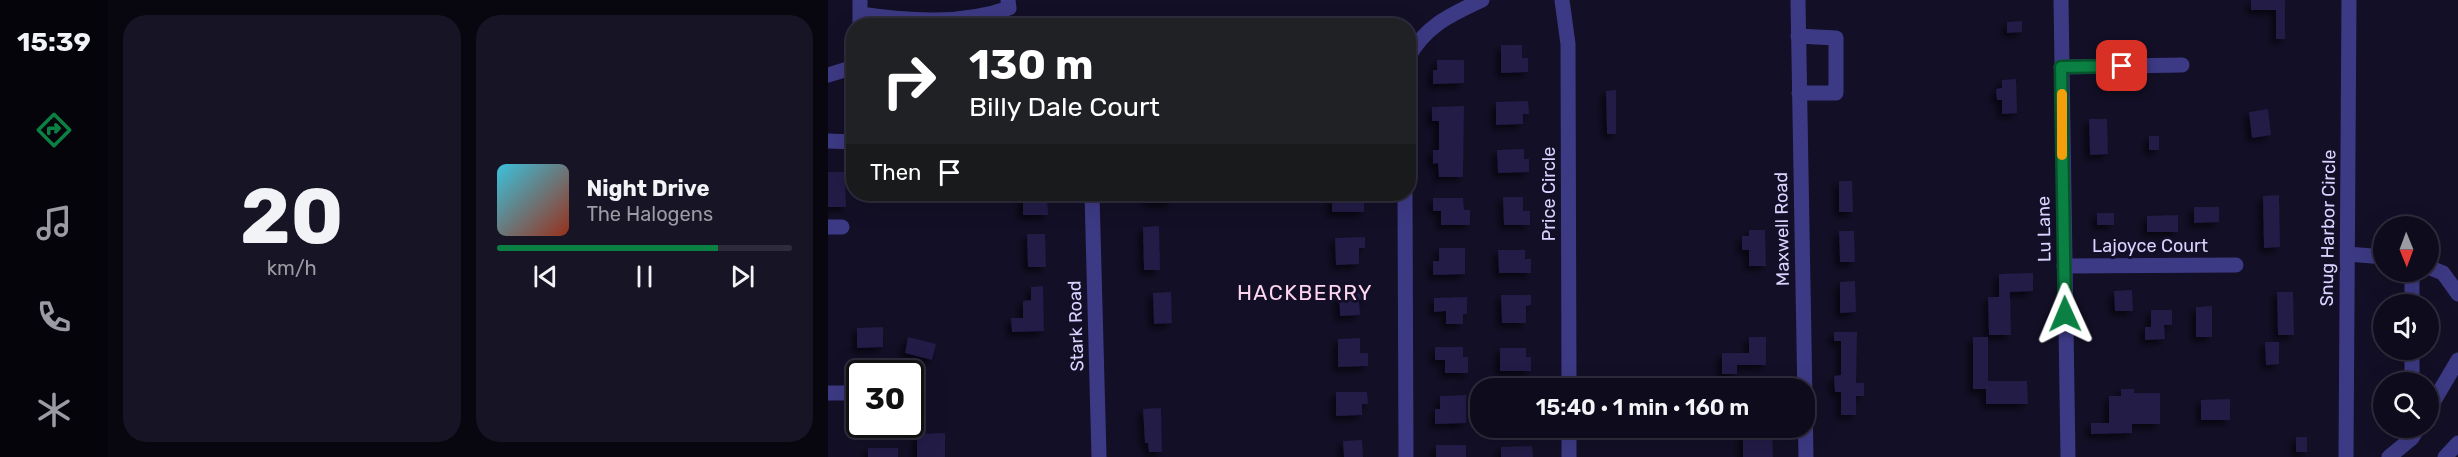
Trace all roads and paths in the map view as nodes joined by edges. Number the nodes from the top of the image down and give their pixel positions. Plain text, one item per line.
1 (1008, 0) edge
2 (1482, 0) edge
3 (1562, 0) edge
4 (1798, 0) edge
5 (2061, 0) edge
6 (2349, 0) edge
7 (860, 13) edge
8 (934, 18) edge
9 (973, 18) edge
10 (1798, 36) junction
11 (1416, 44) edge
12 (2182, 65) dead end
13 (2061, 67) junction
14 (846, 69) edge
15 (828, 75) edge
16 (1799, 93) junction
17 (828, 141) edge
18 (846, 142) edge
19 (1092, 201) edge
20 (1405, 201) edge
21 (2348, 254) junction
22 (2373, 256) edge
23 (2236, 265) dead end
24 (2064, 266) junction
25 (2439, 271) edge
26 (2458, 294) edge
27 (2458, 360) edge
28 (1569, 378) edge
29 (2439, 392) edge
30 (828, 393) edge
31 (846, 393) edge
32 (1569, 438) edge
33 (2407, 438) edge
34 (1099, 457) edge
35 (1406, 457) edge
36 (1569, 457) edge
37 (1806, 457) edge
38 (2068, 457) edge
39 (2346, 457) edge
40 (2389, 457) edge

1 - 9 street
2 - 11 street
3 - 28 street, Price Circle
4 - 10 street, Maxwell Road
5 - 13 street, Lu Lane
6 - 21 street, Snug Harbor Circle
7 - 8 street
10 - 16 street, Maxwell Road
10 - 16 street
12 - 13 street
13 - 24 street, Lu Lane
14 - 15 street
16 - 37 street, Maxwell Road
17 - 18 street
19 - 34 street, Stark Road
20 - 35 street
21 - 22 street
21 - 39 street, Snug Harbor Circle
23 - 24 street, Lajoyce Court
24 - 38 street, Lu Lane
25 - 26 street
27 - 29 street
30 - 31 street
32 - 36 street
33 - 40 street

